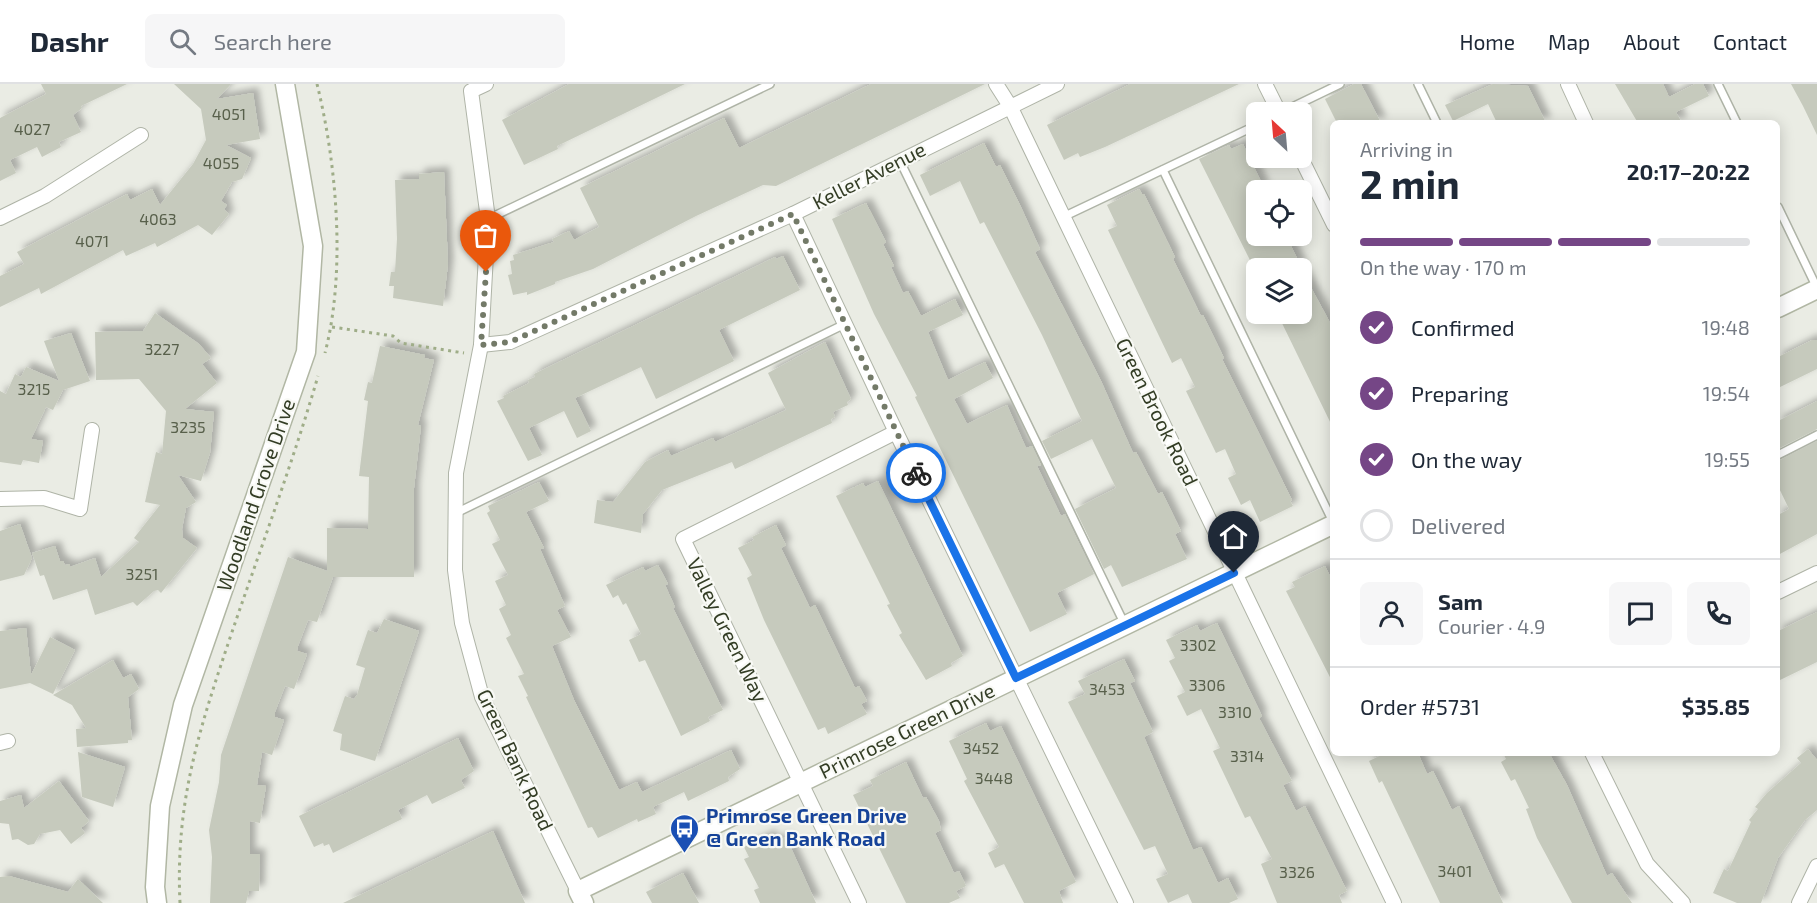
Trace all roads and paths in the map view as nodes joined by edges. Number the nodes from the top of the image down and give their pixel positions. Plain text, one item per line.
1 (285, 84) edge
2 (770, 84) edge
3 (996, 84) edge
4 (1057, 84) edge
5 (1265, 84) edge
6 (1340, 84) edge
7 (1418, 84) edge
8 (1568, 84) edge
9 (1718, 84) edge
10 (480, 85) edge
11 (1275, 102) edge
12 (1301, 102) edge
13 (1010, 106) junction
14 (1436, 120) edge
15 (1585, 120) edge
16 (1736, 120) edge
17 (1246, 130) edge
18 (141, 135) dead end
19 (899, 160) junction
20 (1306, 168) edge
21 (1164, 171) junction
22 (1780, 211) edge
23 (793, 214) junction
24 (1330, 217) edge
25 (0, 218) edge
26 (1063, 218) junction
27 (488, 219) junction
28 (1817, 288) edge
29 (1780, 307) edge
30 (845, 324) junction
31 (332, 327) dead end
32 (480, 350) junction
33 (92, 430) dead end
34 (896, 432) junction
35 (1817, 435) edge
36 (1780, 454) edge
37 (0, 499) edge
38 (454, 514) junction
39 (1330, 518) edge
40 (1330, 525) edge
41 (1234, 573) junction
42 (1817, 573) edge
43 (1780, 591) edge
44 (1125, 625) junction
45 (1016, 678) junction
46 (1593, 756) edge
47 (800, 782) junction
48 (1817, 866) edge
49 (581, 897) edge
50 (158, 903) edge
51 (859, 903) edge
52 (1126, 903) edge
53 (1394, 903) edge
54 (1683, 903) edge
55 (1799, 903) edge

1 - 50 street, Woodland Grove Drive
2 - 27 lane
3 - 13 street, Green Brook Road
4 - 13 street, Keller Avenue
5 - 11 street
6 - 12 lane
7 - 14 lane
8 - 15 street
9 - 16 lane
10 - 27 street, Green Bank Road
13 - 19 street, Keller Avenue
13 - 26 street, Green Brook Road
17 - 21 lane
18 - 25 street
19 - 23 street, Keller Avenue
19 - 44 lane
20 - 24 street
21 - 26 lane
21 - 39 lane
22 - 28 lane
23 - 30 street
23 - 32 street, Keller Avenue
26 - 41 street, Green Brook Road
27 - 32 street, Green Bank Road
28 - 29 street
30 - 34 street
30 - 38 lane
31 - 32 path
32 - 38 street, Green Bank Road
33 - 37 street
34 - 45 street
34 - 47 street, Valley Green Way
35 - 36 lane
38 - 49 street, Green Bank Road
40 - 41 street, Primrose Green Drive
41 - 44 street, Primrose Green Drive
41 - 53 street, Green Brook Road
42 - 43 street
44 - 45 street, Primrose Green Drive
45 - 47 street, Primrose Green Drive
45 - 52 street
46 - 54 street
47 - 49 street, Primrose Green Drive
47 - 51 street, Valley Green Way
48 - 55 street

